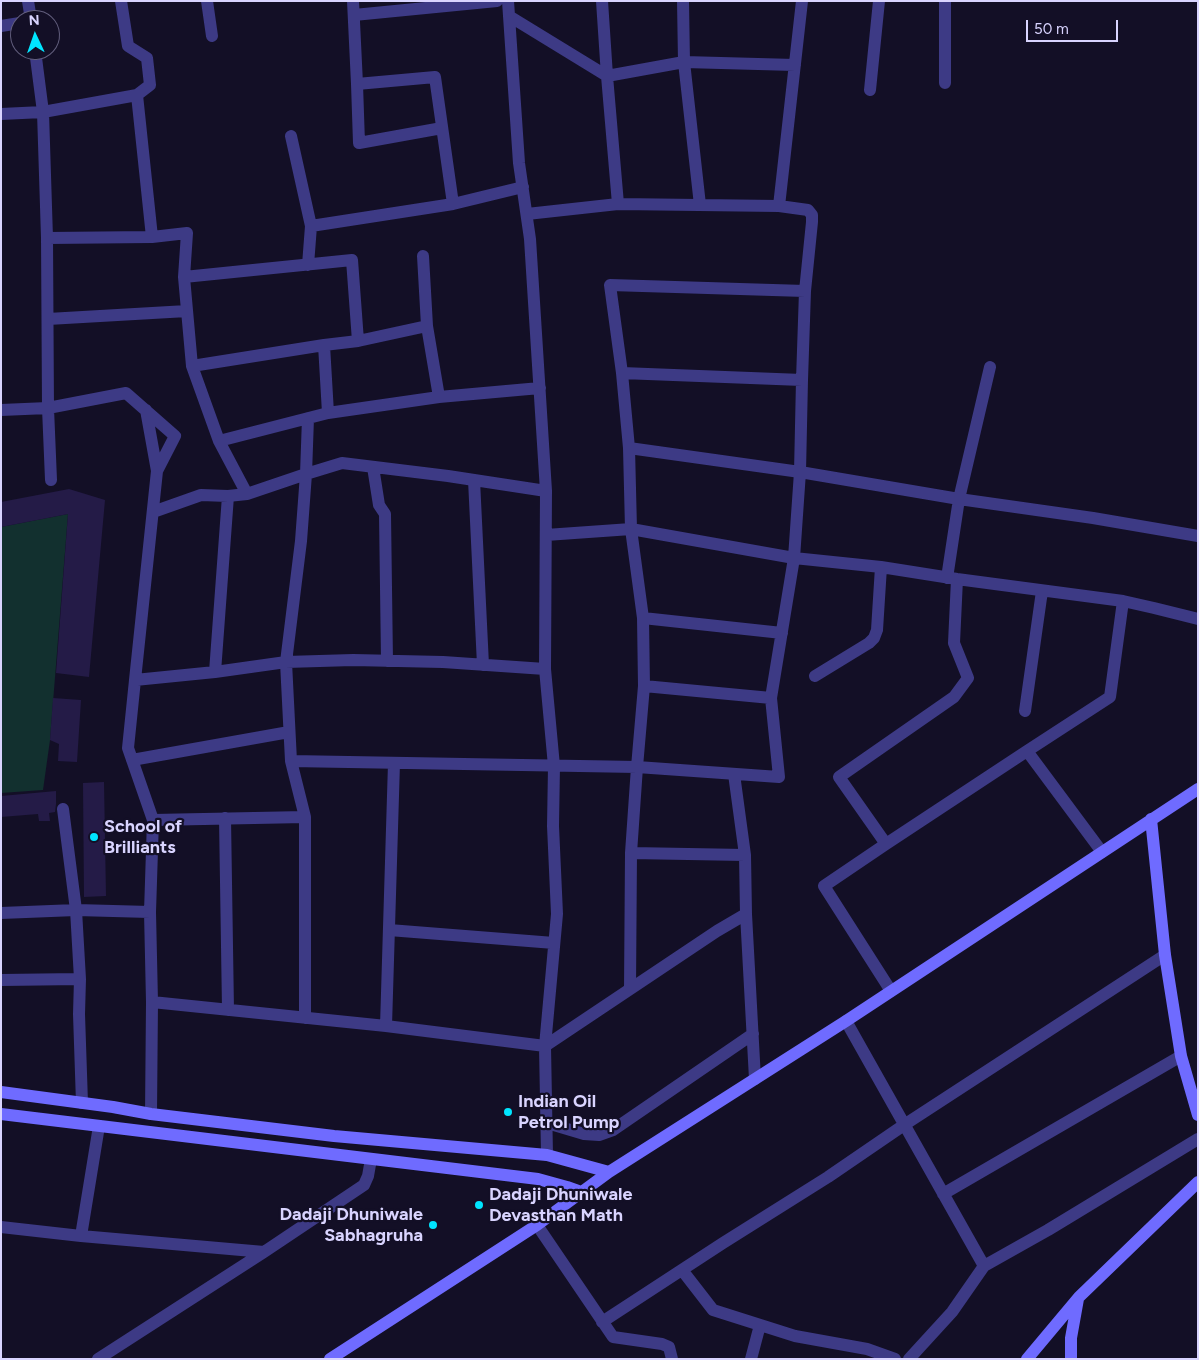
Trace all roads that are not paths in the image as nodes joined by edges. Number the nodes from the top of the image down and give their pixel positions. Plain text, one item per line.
1 (120, 1) edge
2 (206, 1) edge
3 (353, 1) edge
4 (497, 1) edge
5 (508, 1) edge
6 (602, 1) edge
7 (683, 1) edge
8 (802, 1) edge
9 (879, 1) edge
10 (945, 1) edge
11 (431, 4) edge
12 (354, 15) junction
13 (509, 16) junction
14 (212, 36) dead end
15 (36, 60) edge
16 (684, 62) junction
17 (795, 65) junction
18 (607, 76) junction
19 (945, 83) dead end
20 (357, 84) junction
21 (870, 90) dead end
22 (137, 95) junction
23 (43, 112) junction
24 (1, 114) edge
25 (442, 128) junction
26 (291, 136) dead end
27 (523, 187) junction
28 (453, 204) junction
29 (618, 204) junction
30 (700, 205) junction
31 (779, 206) junction
32 (527, 214) junction
33 (310, 226) junction
34 (152, 237) junction
35 (47, 238) junction
36 (423, 256) dead end
37 (308, 265) junction
38 (184, 277) junction
39 (805, 291) junction
40 (187, 311) junction
41 (48, 320) junction
42 (427, 326) junction
43 (358, 342) junction
44 (324, 346) junction
45 (192, 366) junction
46 (990, 367) dead end
47 (622, 373) junction
48 (802, 380) junction
49 (540, 388) junction
50 (439, 397) junction
51 (48, 408) junction
52 (1, 410) edge
53 (146, 410) junction
54 (328, 413) junction
55 (308, 418) junction
56 (219, 441) junction
57 (629, 448) junction
58 (374, 467) junction
59 (157, 470) junction
60 (800, 472) junction
61 (306, 474) junction
62 (51, 480) dead end
63 (474, 480) junction
64 (546, 491) junction
65 (247, 494) junction
66 (228, 496) junction
67 (959, 499) junction
68 (153, 512) junction
69 (631, 529) junction
70 (546, 535) junction
71 (1198, 536) edge
72 (794, 558) junction
73 (881, 567) junction
74 (952, 579) junction
75 (1042, 591) junction
76 (1123, 601) junction
77 (643, 618) junction
78 (1198, 619) edge
79 (782, 633) junction
80 (388, 660) junction
81 (286, 662) junction
82 (483, 665) junction
83 (545, 669) junction
84 (215, 672) junction
85 (815, 676) dead end
86 (135, 680) junction
87 (644, 686) junction
88 (771, 698) junction
89 (1025, 711) dead end
90 (289, 732) junction
91 (1027, 751) junction
92 (132, 760) junction
93 (291, 762) junction
94 (394, 763) junction
95 (554, 766) junction
96 (637, 767) junction
97 (734, 774) junction
98 (1198, 789) edge
99 (63, 810) dead end
100 (305, 817) junction
101 (225, 818) junction
102 (1151, 819) junction
103 (153, 820) junction
104 (886, 844) junction
105 (1102, 852) junction
106 (631, 853) junction
107 (744, 855) junction
108 (76, 910) junction
109 (150, 912) junction
110 (1, 913) edge
111 (746, 914) junction
112 (389, 930) junction
113 (554, 943) junction
114 (1165, 955) junction
115 (80, 978) junction
116 (1, 980) edge
117 (630, 989) junction
118 (891, 991) junction
119 (152, 1002) junction
120 (228, 1010) junction
121 (305, 1018) junction
122 (846, 1021) junction
123 (386, 1026) junction
124 (753, 1034) junction
125 (545, 1046) junction
126 (1181, 1056) junction
127 (755, 1079) junction
128 (1, 1092) edge
129 (82, 1102) junction
130 (1, 1114) edge
131 (151, 1114) junction
132 (1198, 1115) edge
133 (547, 1123) junction
134 (904, 1125) junction
135 (99, 1126) junction
136 (1198, 1139) edge
137 (547, 1155) junction
138 (371, 1159) junction
139 (609, 1172) junction
140 (1198, 1182) edge
141 (581, 1192) junction
142 (943, 1194) junction
143 (537, 1225) junction
144 (1, 1227) edge
145 (81, 1236) junction
146 (264, 1252) junction
147 (984, 1266) junction
148 (682, 1270) junction
149 (1079, 1297) junction
150 (602, 1322) junction
151 (760, 1325) junction
152 (98, 1359) edge
153 (330, 1359) edge
154 (672, 1359) edge
155 (751, 1359) edge
156 (895, 1359) edge
157 (909, 1359) edge
158 (1027, 1359) edge
159 (1071, 1359) edge

1 - 22 street
2 - 14 street
3 - 12 street
4 - 11 street
5 - 13 street
6 - 18 street
7 - 16 street
8 - 17 street
9 - 21 street
10 - 19 street
11 - 12 street
12 - 20 street
13 - 18 street
13 - 27 street
15 - 23 street
16 - 17 street
16 - 18 street
16 - 30 street
17 - 31 street
18 - 29 street
20 - 25 street
20 - 25 street
22 - 23 street
22 - 34 street
23 - 24 street
23 - 35 street
25 - 28 street
26 - 33 street
27 - 28 street
27 - 32 street
28 - 33 street
29 - 30 street
29 - 32 street
30 - 31 street
31 - 39 street
32 - 49 street
33 - 37 street
34 - 35 street
34 - 38 street
35 - 41 street
36 - 42 street
37 - 38 street
37 - 43 street
38 - 40 street
39 - 47 street
39 - 48 street
40 - 41 street
40 - 45 street
41 - 51 street
42 - 43 street
42 - 50 street
43 - 44 street
44 - 45 street
44 - 54 street
45 - 56 street
46 - 67 street
47 - 48 street
47 - 57 street
48 - 60 street
49 - 50 street
49 - 64 street
50 - 54 street
51 - 52 street
51 - 53 street
51 - 62 street
53 - 59 street
53 - 59 street
54 - 55 street
55 - 56 street
55 - 61 street
56 - 65 street
57 - 60 street
57 - 69 street
58 - 61 street
58 - 63 street
58 - 80 street
59 - 68 street
60 - 67 street
60 - 72 street
61 - 65 street
61 - 81 street
63 - 64 street
63 - 82 street
64 - 70 street
65 - 66 street
66 - 68 street
66 - 84 street
67 - 71 street
67 - 74 street
68 - 86 street
69 - 70 street
69 - 72 street
69 - 77 street
70 - 83 street
72 - 73 street
72 - 79 street
73 - 74 street
73 - 85 street
74 - 75 street
74 - 104 street
75 - 76 street
75 - 89 street
76 - 78 street
76 - 91 street
77 - 79 street
77 - 87 street
79 - 88 street
80 - 81 street
80 - 82 street
81 - 84 street
81 - 90 street
82 - 83 street
83 - 95 street
84 - 86 street
86 - 92 street
87 - 88 street
87 - 96 street
88 - 97 street
90 - 92 street
90 - 93 street
91 - 104 street
91 - 105 street
92 - 103 street
93 - 94 street
93 - 100 street
94 - 95 street
94 - 112 street
95 - 96 street
95 - 113 street
96 - 97 street
96 - 106 street
97 - 107 street
98 - 102 street
99 - 108 street
100 - 101 street
100 - 121 street
101 - 103 street
101 - 120 street
102 - 105 street
102 - 114 street
103 - 109 street
104 - 118 street
105 - 118 street
106 - 107 street
106 - 117 street
107 - 111 street
108 - 109 street
108 - 110 street
108 - 115 street
109 - 119 street
111 - 117 street
111 - 124 street
112 - 113 street
112 - 123 street
113 - 125 street
114 - 126 street
114 - 134 street
115 - 116 street
115 - 129 street
117 - 125 street
118 - 122 street
119 - 120 street
119 - 131 street
120 - 121 street
121 - 123 street
122 - 127 street
122 - 134 street
123 - 125 street
124 - 127 street
124 - 133 street
125 - 133 street
126 - 132 street
126 - 142 street
127 - 139 street
128 - 129 street
129 - 131 street
130 - 135 street
131 - 137 street
133 - 137 street
134 - 142 street
134 - 148 street
135 - 138 street
135 - 145 street
136 - 147 street
137 - 139 street
138 - 141 street
138 - 146 street
139 - 141 street
140 - 149 street
141 - 143 street
142 - 147 street
143 - 150 street
143 - 153 street
144 - 145 street
145 - 146 street
146 - 152 street
147 - 157 street
148 - 150 street
148 - 151 street
149 - 158 street
149 - 159 street
150 - 154 street
151 - 155 street
151 - 156 street

